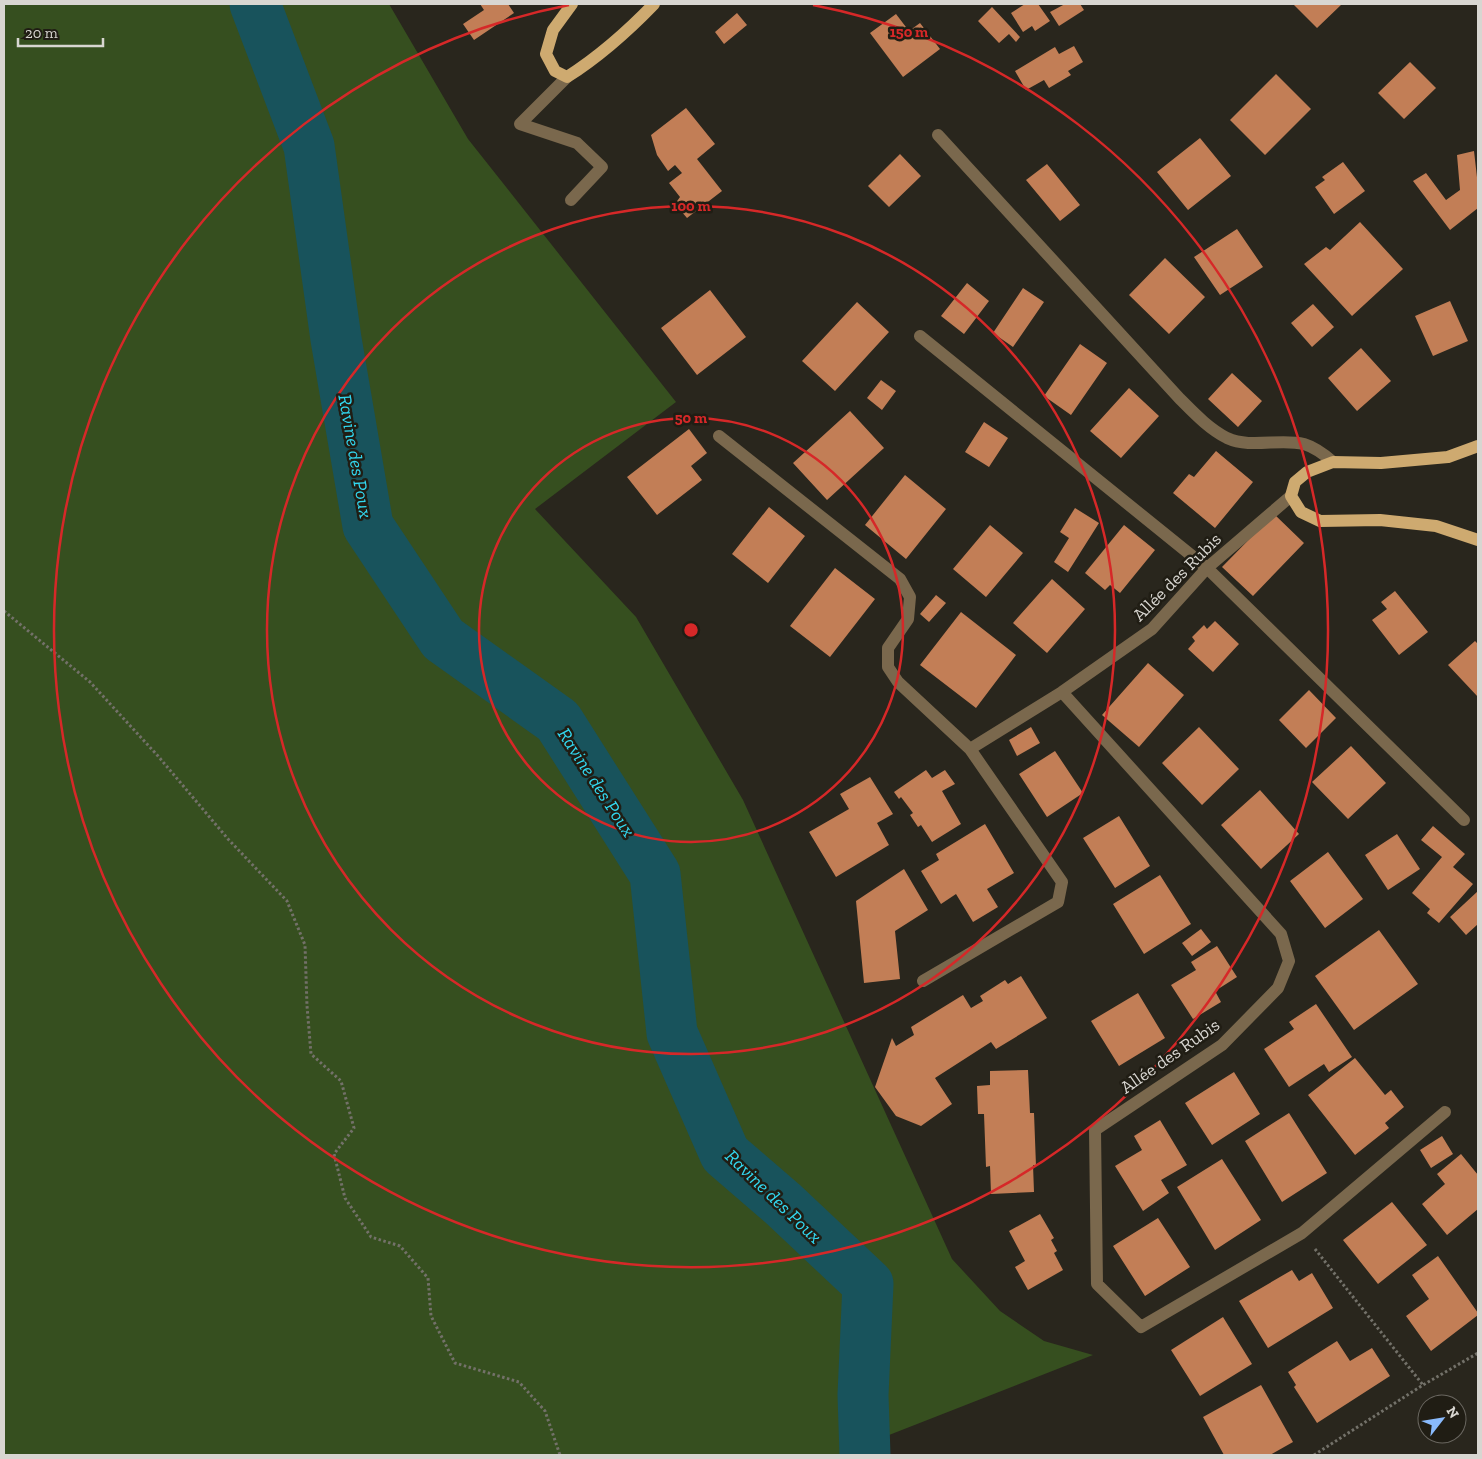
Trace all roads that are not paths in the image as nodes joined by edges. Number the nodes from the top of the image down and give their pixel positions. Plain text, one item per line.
1 (572, 4) edge
2 (654, 4) edge
3 (567, 77) junction
4 (938, 135) dead end
5 (571, 200) dead end
6 (920, 336) dead end
7 (719, 436) dead end
8 (1478, 446) edge
9 (1334, 462) junction
10 (1291, 496) junction
11 (1478, 540) edge
12 (1207, 568) junction
13 (1062, 692) junction
14 (970, 749) junction
15 (1464, 820) dead end
16 (923, 981) dead end
17 (1444, 1112) dead end

1 - 3 main road
2 - 3 main road
3 - 5 street
4 - 9 street
6 - 12 street
7 - 14 street
8 - 9 main road
9 - 10 main road
10 - 11 main road
10 - 12 street, Allée des Rubis
12 - 13 street, Allée des Rubis
12 - 15 street
13 - 14 street
13 - 17 street, Allée des Rubis
14 - 16 street

